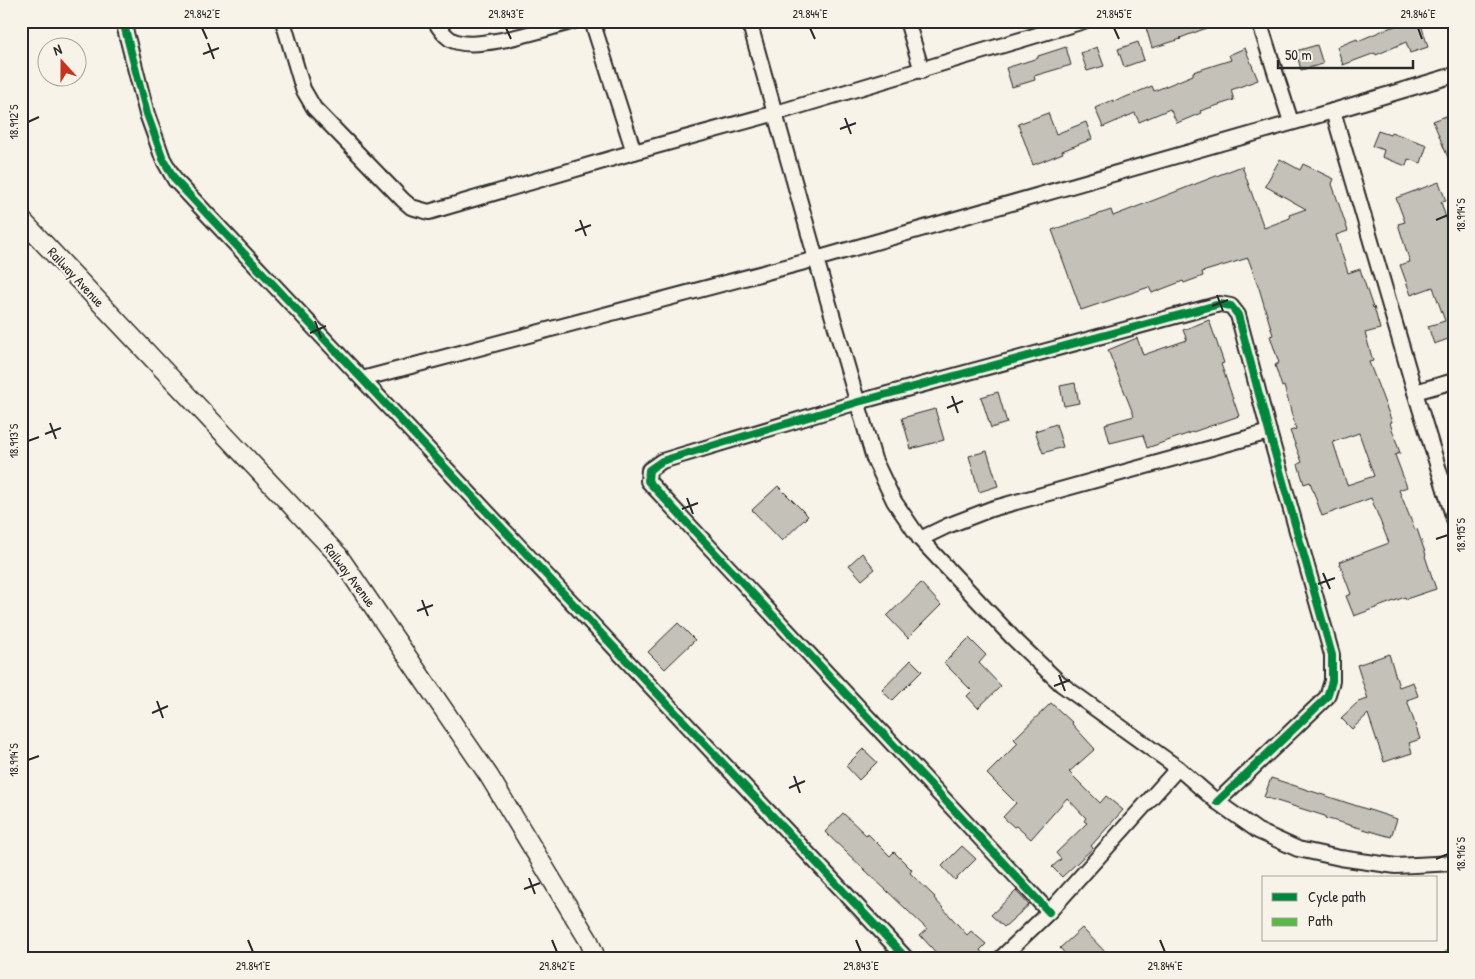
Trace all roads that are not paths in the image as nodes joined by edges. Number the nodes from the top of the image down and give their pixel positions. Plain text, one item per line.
1 (123, 21) edge
2 (283, 21) edge
3 (435, 21) edge
4 (574, 21) edge
5 (592, 21) edge
6 (749, 21) edge
7 (907, 21) edge
8 (1084, 21) edge
9 (1260, 21) edge
10 (1047, 26) edge
11 (922, 71) junction
12 (1454, 75) edge
13 (1333, 111) junction
14 (776, 113) junction
15 (1292, 122) junction
16 (634, 152) junction
17 (21, 219) edge
18 (816, 259) junction
19 (362, 379) junction
20 (1454, 381) edge
21 (1415, 392) junction
22 (858, 402) junction
23 (1269, 432) junction
24 (1454, 519) edge
25 (920, 539) junction
26 (1178, 768) junction
27 (1217, 802) junction
28 (1454, 863) edge
29 (1049, 912) junction
30 (596, 958) edge
31 (906, 958) edge
32 (1001, 958) edge

1 - 19 street
2 - 16 street
3 - 4 street
5 - 16 street
6 - 14 street
7 - 11 street
8 - 10 street
9 - 15 street
10 - 11 street
11 - 14 street
12 - 13 street
13 - 15 street
13 - 21 street
14 - 16 street
14 - 18 street
15 - 18 street
17 - 30 street, Railway Avenue
18 - 19 street
18 - 22 street
19 - 31 street
20 - 21 street
21 - 24 street
22 - 23 street
22 - 25 street
22 - 29 street
23 - 25 street
23 - 27 street
25 - 26 street
26 - 27 street
26 - 29 street
27 - 28 street
29 - 32 street

